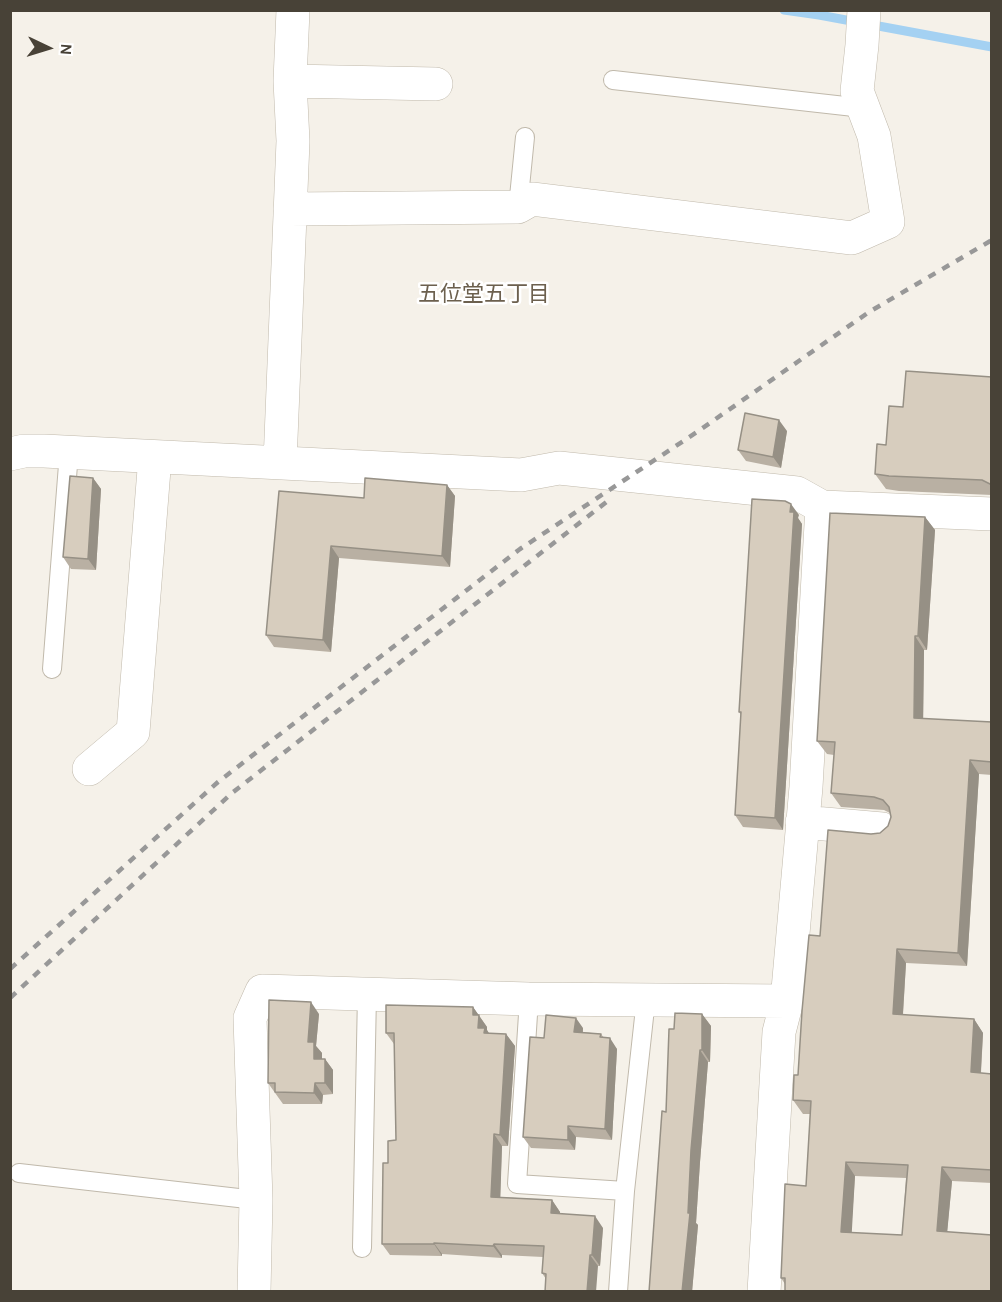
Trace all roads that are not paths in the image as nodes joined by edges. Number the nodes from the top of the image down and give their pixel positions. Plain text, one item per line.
1 (864, 10) edge
2 (292, 19) edge
3 (614, 80) dead end
4 (290, 81) junction
5 (436, 84) dead end
6 (863, 108) junction
7 (525, 137) dead end
8 (518, 207) junction
9 (290, 209) junction
10 (69, 452) junction
11 (10, 454) edge
12 (155, 457) junction
13 (280, 463) junction
14 (822, 507) junction
15 (992, 514) edge
16 (52, 669) dead end
17 (89, 769) dead end
18 (802, 822) junction
19 (882, 828) edge
20 (367, 994) junction
21 (529, 999) junction
22 (646, 999) junction
23 (787, 1001) junction
24 (13, 1174) edge
25 (625, 1191) junction
26 (256, 1200) junction
27 (362, 1248) dead end
28 (254, 1292) edge
29 (618, 1292) edge
30 (764, 1292) edge

1 - 6 street
2 - 4 street
3 - 6 lane
4 - 5 street
4 - 9 street
6 - 8 street
7 - 8 lane
8 - 9 street
9 - 13 street
10 - 11 street
10 - 12 street
10 - 16 lane
12 - 13 street
12 - 17 street
13 - 14 street
14 - 15 street
14 - 18 street
18 - 19 street
18 - 23 street
20 - 21 street
20 - 26 street
20 - 27 lane
21 - 22 street
21 - 25 lane
22 - 23 street
22 - 25 lane
23 - 30 street
24 - 26 lane
25 - 29 lane
26 - 28 street

